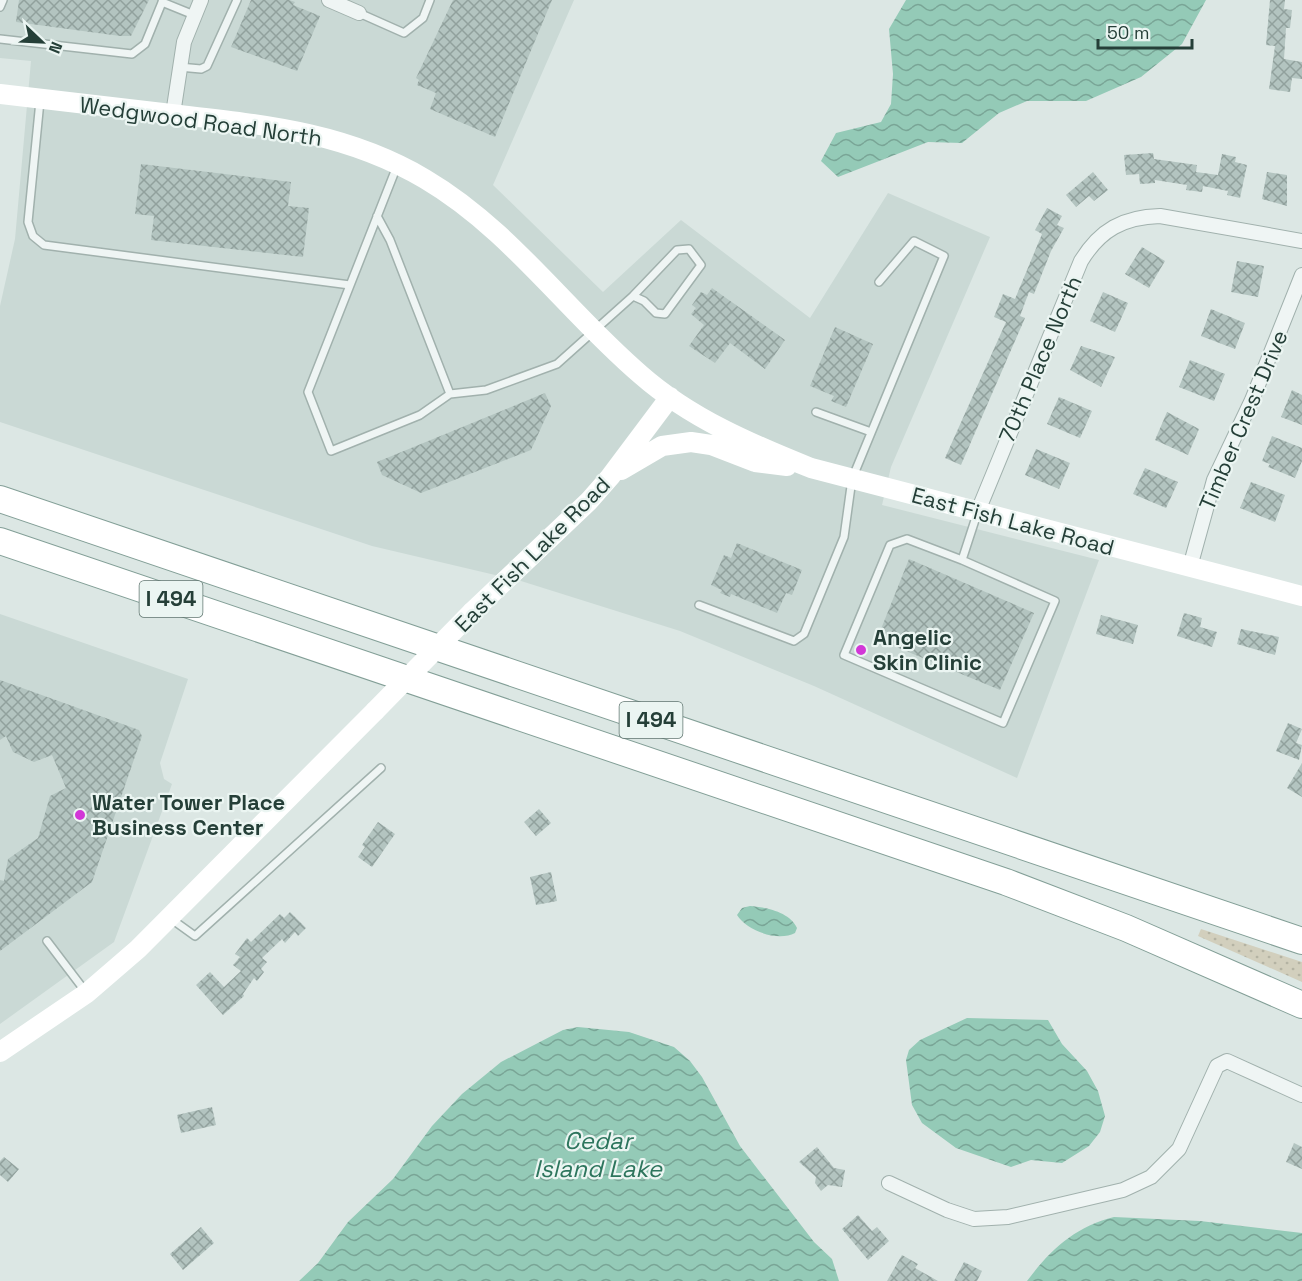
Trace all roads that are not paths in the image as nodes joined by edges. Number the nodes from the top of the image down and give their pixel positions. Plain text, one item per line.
1 (3, 0) edge
2 (201, 0) edge
3 (237, 0) edge
4 (329, 0) edge
5 (430, 0) edge
6 (163, 1) edge
7 (0, 7) edge
8 (359, 13) joint
9 (194, 15) junction
10 (0, 39) edge
11 (179, 67) junction
12 (0, 94) edge
13 (40, 99) junction
14 (173, 114) junction
15 (398, 164) junction
16 (377, 216) junction
17 (1302, 241) edge
18 (1302, 275) edge
19 (879, 282) dead end
20 (350, 285) junction
21 (633, 296) junction
22 (594, 330) junction
23 (450, 394) junction
24 (670, 397) junction
25 (816, 412) dead end
26 (871, 432) junction
27 (811, 468) junction
28 (610, 477) junction
29 (852, 479) junction
30 (0, 499) edge
31 (978, 511) junction
32 (0, 541) edge
33 (962, 560) junction
34 (1190, 567) junction
35 (1302, 596) edge
36 (699, 605) dead end
37 (381, 768) dead end
38 (170, 918) junction
39 (47, 941) dead end
40 (1302, 941) edge
41 (87, 993) junction
42 (1302, 1005) edge
43 (0, 1052) edge
44 (1302, 1095) edge
45 (889, 1184) dead end

1 - 7 lane
2 - 9 street
3 - 11 lane
4 - 8 street
5 - 8 lane
6 - 9 lane
6 - 10 lane
9 - 11 street
11 - 14 street
12 - 13 street, Wedgwood Road North
13 - 14 street, Wedgwood Road North
13 - 20 lane
14 - 15 street, Wedgwood Road North
15 - 16 lane
15 - 22 street, Wedgwood Road North
16 - 20 lane
16 - 23 lane
17 - 31 street, 70th Place North
18 - 34 street, Timber Crest Drive
19 - 26 lane
20 - 23 lane
21 - 21 lane
21 - 22 lane
22 - 23 lane
22 - 24 street, Wedgwood Road North
24 - 27 street, East Fish Lake Road
24 - 28 street, East Fish Lake Road
25 - 26 lane
26 - 29 lane
27 - 28 street
27 - 29 street, East Fish Lake Road
28 - 38 street, East Fish Lake Road, bridge
29 - 31 street, East Fish Lake Road
29 - 36 lane
30 - 40 highway, I 494
31 - 33 lane
31 - 34 street, East Fish Lake Road
32 - 42 highway, I 494
33 - 33 lane
34 - 35 street, East Fish Lake Road
37 - 38 lane
38 - 41 street, East Fish Lake Road
39 - 41 lane
41 - 43 street, East Fish Lake Road
44 - 45 street

